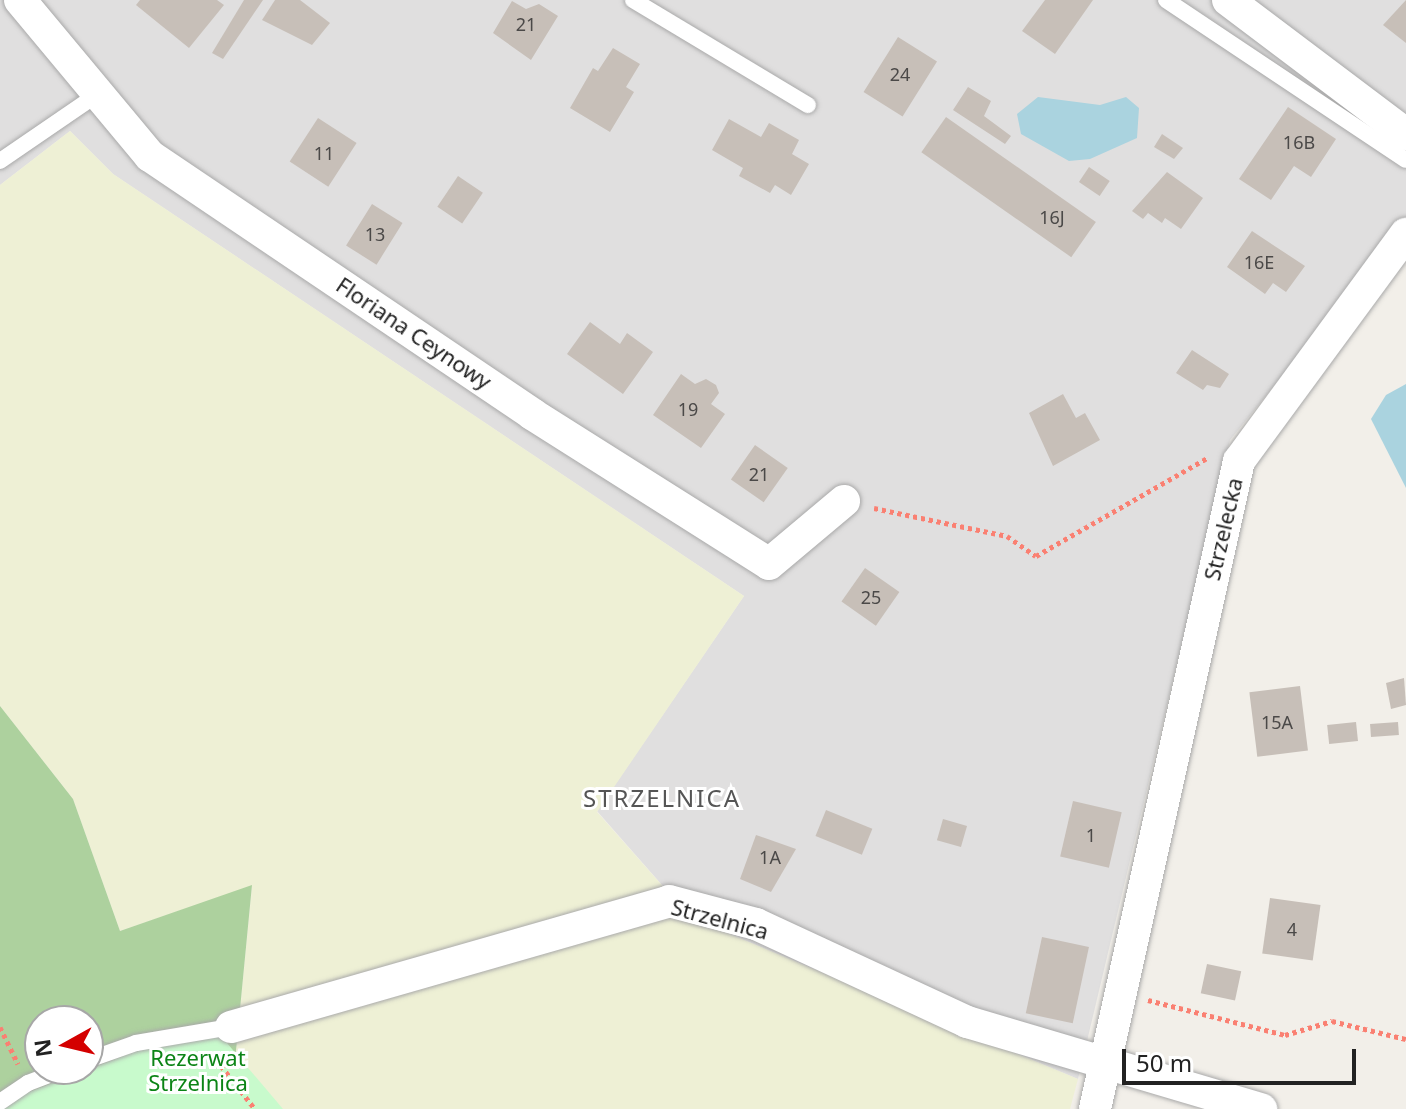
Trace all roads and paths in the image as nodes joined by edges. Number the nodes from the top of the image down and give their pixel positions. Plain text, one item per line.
1 (20, 0) edge
2 (633, 0) edge
3 (1166, 0) edge
4 (1228, 0) edge
5 (98, 94) junction
6 (808, 105) dead end
7 (1406, 134) edge
8 (1406, 160) edge
9 (0, 161) edge
10 (1406, 234) edge
11 (1221, 450) dead end
12 (844, 501) joint
13 (1153, 985) dead end
14 (1135, 997) junction
15 (1147, 1015) dead end
16 (0, 1027) edge
17 (231, 1027) joint
18 (193, 1029) junction
19 (1406, 1039) edge
20 (104, 1055) edge
21 (1106, 1062) junction
22 (24, 1075) edge
23 (25, 1085) edge
24 (0, 1102) edge
25 (255, 1109) edge
26 (1095, 1109) edge
27 (1261, 1109) edge

1 - 5 street, Floriana Ceynowy
2 - 6 lane
3 - 8 lane
4 - 7 street
5 - 9 lane
5 - 12 street, Floriana Ceynowy
10 - 14 street, Strzelecka
11 - 12 path
13 - 14 path
14 - 15 path
14 - 19 path
14 - 21 street
16 - 22 path
17 - 18 lane
17 - 21 street, Strzelnica
18 - 20 lane
18 - 25 path
21 - 26 street
21 - 27 street, Strzelnica
23 - 24 lane

